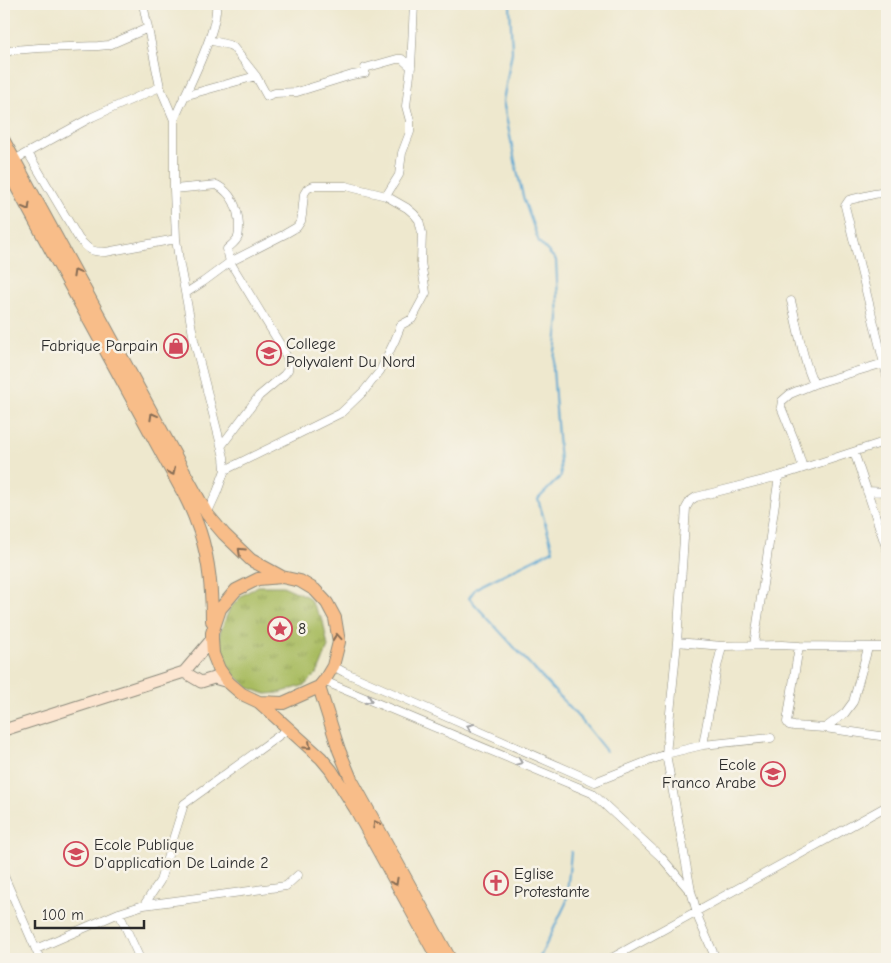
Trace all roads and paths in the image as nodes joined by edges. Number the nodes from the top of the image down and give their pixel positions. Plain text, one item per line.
1 (143, 4) edge
2 (216, 4) edge
3 (414, 4) edge
4 (148, 28) junction
5 (209, 40) junction
6 (4, 53) edge
7 (411, 67) junction
8 (256, 76) junction
9 (160, 87) junction
10 (184, 96) junction
11 (174, 120) junction
12 (4, 141) edge
13 (28, 153) junction
14 (9, 162) edge
15 (174, 189) junction
16 (887, 192) edge
17 (386, 196) junction
18 (176, 239) junction
19 (230, 262) junction
20 (186, 293) junction
21 (791, 301) dead end
22 (884, 363) junction
23 (887, 376) edge
24 (814, 384) junction
25 (887, 440) edge
26 (222, 445) junction
27 (854, 452) junction
28 (803, 468) junction
29 (225, 470) junction
30 (779, 476) junction
31 (867, 491) junction
32 (887, 492) edge
33 (207, 514) junction
34 (887, 550) edge
35 (282, 577) junction
36 (212, 636) junction
37 (677, 642) junction
38 (754, 645) junction
39 (722, 646) junction
40 (799, 646) junction
41 (887, 647) edge
42 (868, 648) junction
43 (333, 666) junction
44 (184, 672) junction
45 (228, 682) junction
46 (321, 684) junction
47 (259, 702) junction
48 (825, 728) junction
49 (288, 729) junction
50 (4, 730) edge
51 (887, 736) edge
52 (771, 738) dead end
53 (703, 745) junction
54 (666, 754) junction
55 (887, 806) edge
56 (298, 875) dead end
57 (4, 876) edge
58 (690, 891) junction
59 (144, 905) junction
60 (696, 911) junction
61 (119, 913) junction
62 (36, 949) junction
63 (620, 957) edge
64 (40, 959) edge
65 (140, 959) edge
66 (438, 959) edge
67 (450, 959) edge
68 (610, 959) edge
69 (716, 959) edge

1 - 4 street
2 - 5 street
3 - 7 street
4 - 6 street
4 - 9 street
5 - 8 street
5 - 10 street
7 - 8 street
7 - 17 street
8 - 10 street
9 - 11 street
9 - 13 street
10 - 11 street
11 - 15 street
12 - 14 main road
13 - 14 street
13 - 18 street
33 -> 14 main road
14 -> 36 main road
15 - 18 street
15 - 19 street
16 - 22 street
17 - 19 street
17 - 29 street
18 - 20 street
19 - 20 street
19 - 26 street
20 - 26 street
21 - 24 street
22 - 23 street
22 - 24 street
24 - 28 street
25 - 27 street
26 - 29 street
27 - 28 street
27 - 31 street
28 - 30 street
29 - 33 street
30 - 37 street
30 - 38 street
31 - 32 street
31 - 34 street
35 -> 33 main road
35 - 36 main road
43 -> 35 main road
36 - 44 street
36 - 45 main road
37 - 39 street
37 - 54 street
38 - 39 street
38 - 40 street
39 - 53 street
40 - 42 street
40 - 48 street
41 - 42 street
42 - 48 street
43 - 46 main road
54 -> 43 street
44 - 45 street
44 - 50 street
45 - 47 main road
46 - 47 main road
46 -> 58 street
67 -> 46 main road
47 - 49 main road
48 - 51 street
49 - 59 street
49 -> 66 main road
52 - 53 street
53 - 54 street
54 - 58 street
55 - 60 street
56 - 59 street
57 - 62 street
58 - 60 street
59 - 61 street
60 - 63 street
60 - 69 street
61 - 62 street
61 - 65 street
62 - 64 street
63 - 68 street

